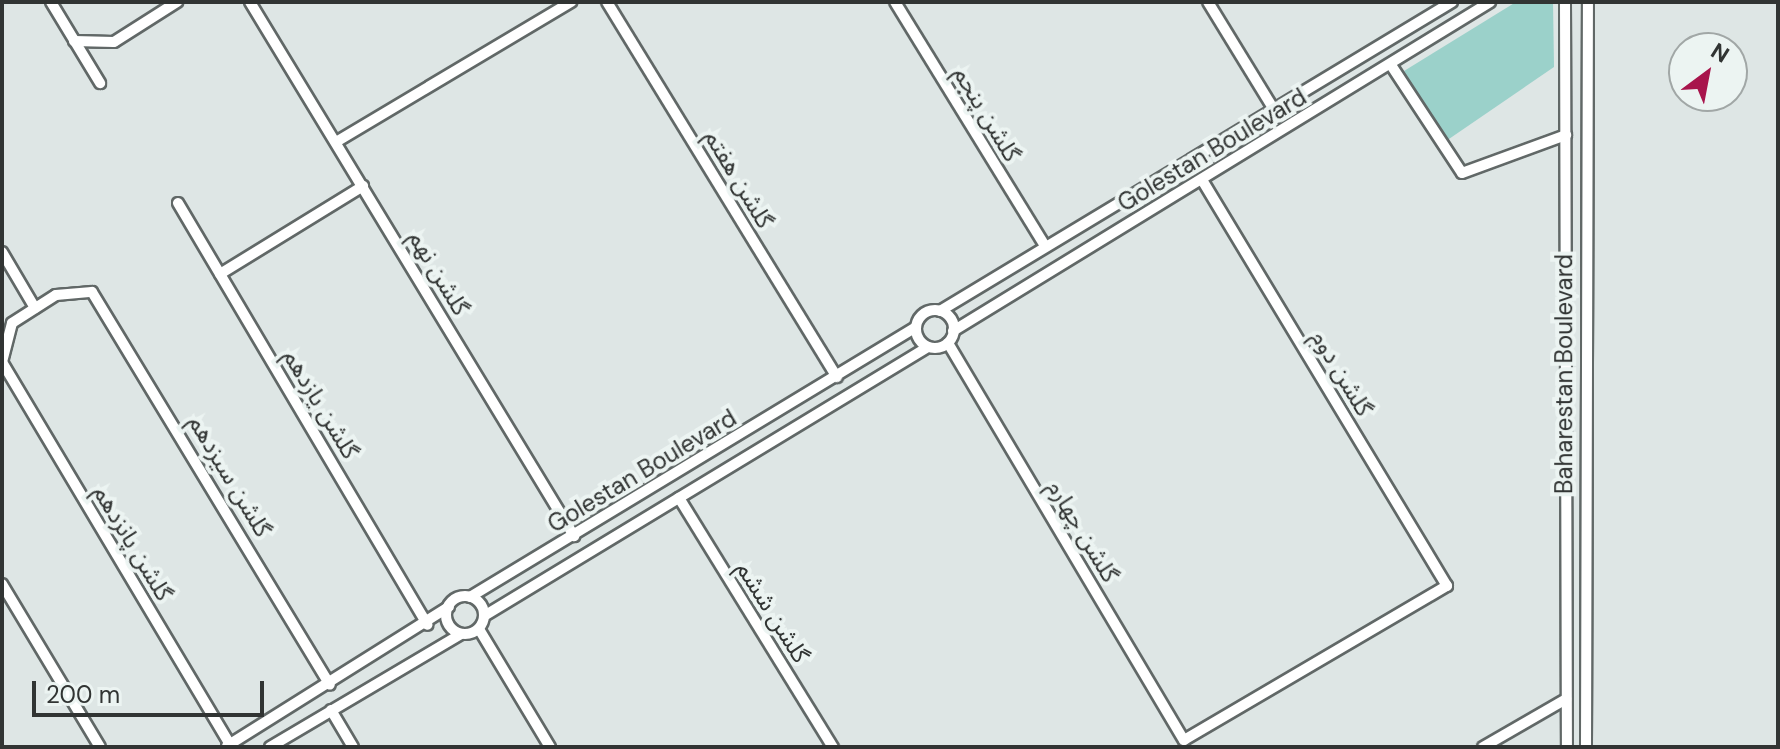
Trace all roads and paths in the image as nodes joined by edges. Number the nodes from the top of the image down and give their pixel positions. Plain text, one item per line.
1 (51, 2) edge
2 (177, 2) edge
3 (250, 2) edge
4 (571, 2) edge
5 (607, 2) edge
6 (895, 2) edge
7 (1208, 2) edge
8 (1452, 2) edge
9 (1490, 2) edge
10 (1565, 2) edge
11 (1588, 2) edge
12 (74, 41) junction
13 (1391, 65) junction
14 (100, 83) dead end
15 (1273, 108) junction
16 (1566, 135) junction
17 (336, 142) junction
18 (1202, 180) junction
19 (363, 186) junction
20 (178, 203) dead end
21 (1045, 246) junction
22 (2, 252) edge
23 (220, 274) junction
24 (35, 308) junction
25 (940, 311) junction
26 (916, 327) junction
27 (953, 331) junction
28 (948, 343) junction
29 (928, 347) junction
30 (2, 362) edge
31 (837, 377) junction
32 (679, 498) junction
33 (574, 536) junction
34 (2, 584) edge
35 (470, 597) junction
36 (449, 607) junction
37 (484, 616) junction
38 (428, 625) junction
39 (479, 629) junction
40 (461, 634) junction
41 (330, 685) junction
42 (1566, 699) junction
43 (331, 710) junction
44 (1184, 740) joint
45 (228, 746) edge
46 (100, 747) edge
47 (270, 747) edge
48 (353, 747) edge
49 (550, 747) edge
50 (833, 747) edge
51 (1483, 747) edge
52 (1567, 747) edge
53 (1586, 747) edge

1 - 12 street
2 - 12 street
3 - 17 street, گلشن نهم
4 - 17 street
5 - 31 street, گلشن هفتم
6 - 21 street, گلشن پنجم
7 - 15 street
8 - 15 street, Golestan Boulevard
9 - 13 street, Golestan Boulevard
10 - 16 street, Baharestan Boulevard
11 - 53 street, Baharestan Boulevard
12 - 14 street
13 - 16 street
13 - 18 street, Golestan Boulevard
15 - 21 street, Golestan Boulevard
16 - 42 street, Baharestan Boulevard
17 - 19 street, گلشن نهم
18 - 27 street, Golestan Boulevard
18 - 44 street, گلشن دوم
19 - 23 street
19 - 33 street, گلشن نهم
20 - 23 street, گلشن یازدهم
21 - 25 street, Golestan Boulevard
22 - 24 street
23 - 38 street, گلشن یازدهم
24 - 30 street
24 - 41 street, گلشن سیزدهم
25 - 26 street
25 - 27 street
26 - 29 street
26 - 31 street, Golestan Boulevard
27 - 28 street
28 - 29 street
28 - 44 street, گلشن چهارم
29 - 32 street, Golestan Boulevard
30 - 45 street, گلشن پانزدهم
31 - 33 street, Golestan Boulevard
32 - 37 street, Golestan Boulevard
32 - 50 street, گلشن ششم
33 - 35 street, Golestan Boulevard
34 - 46 street
35 - 36 street
35 - 37 street
36 - 38 street
36 - 40 street
37 - 39 street
38 - 41 street
39 - 40 street
39 - 49 street
40 - 43 street
41 - 45 street
42 - 51 street
42 - 52 street, Baharestan Boulevard
43 - 47 street
43 - 48 street

